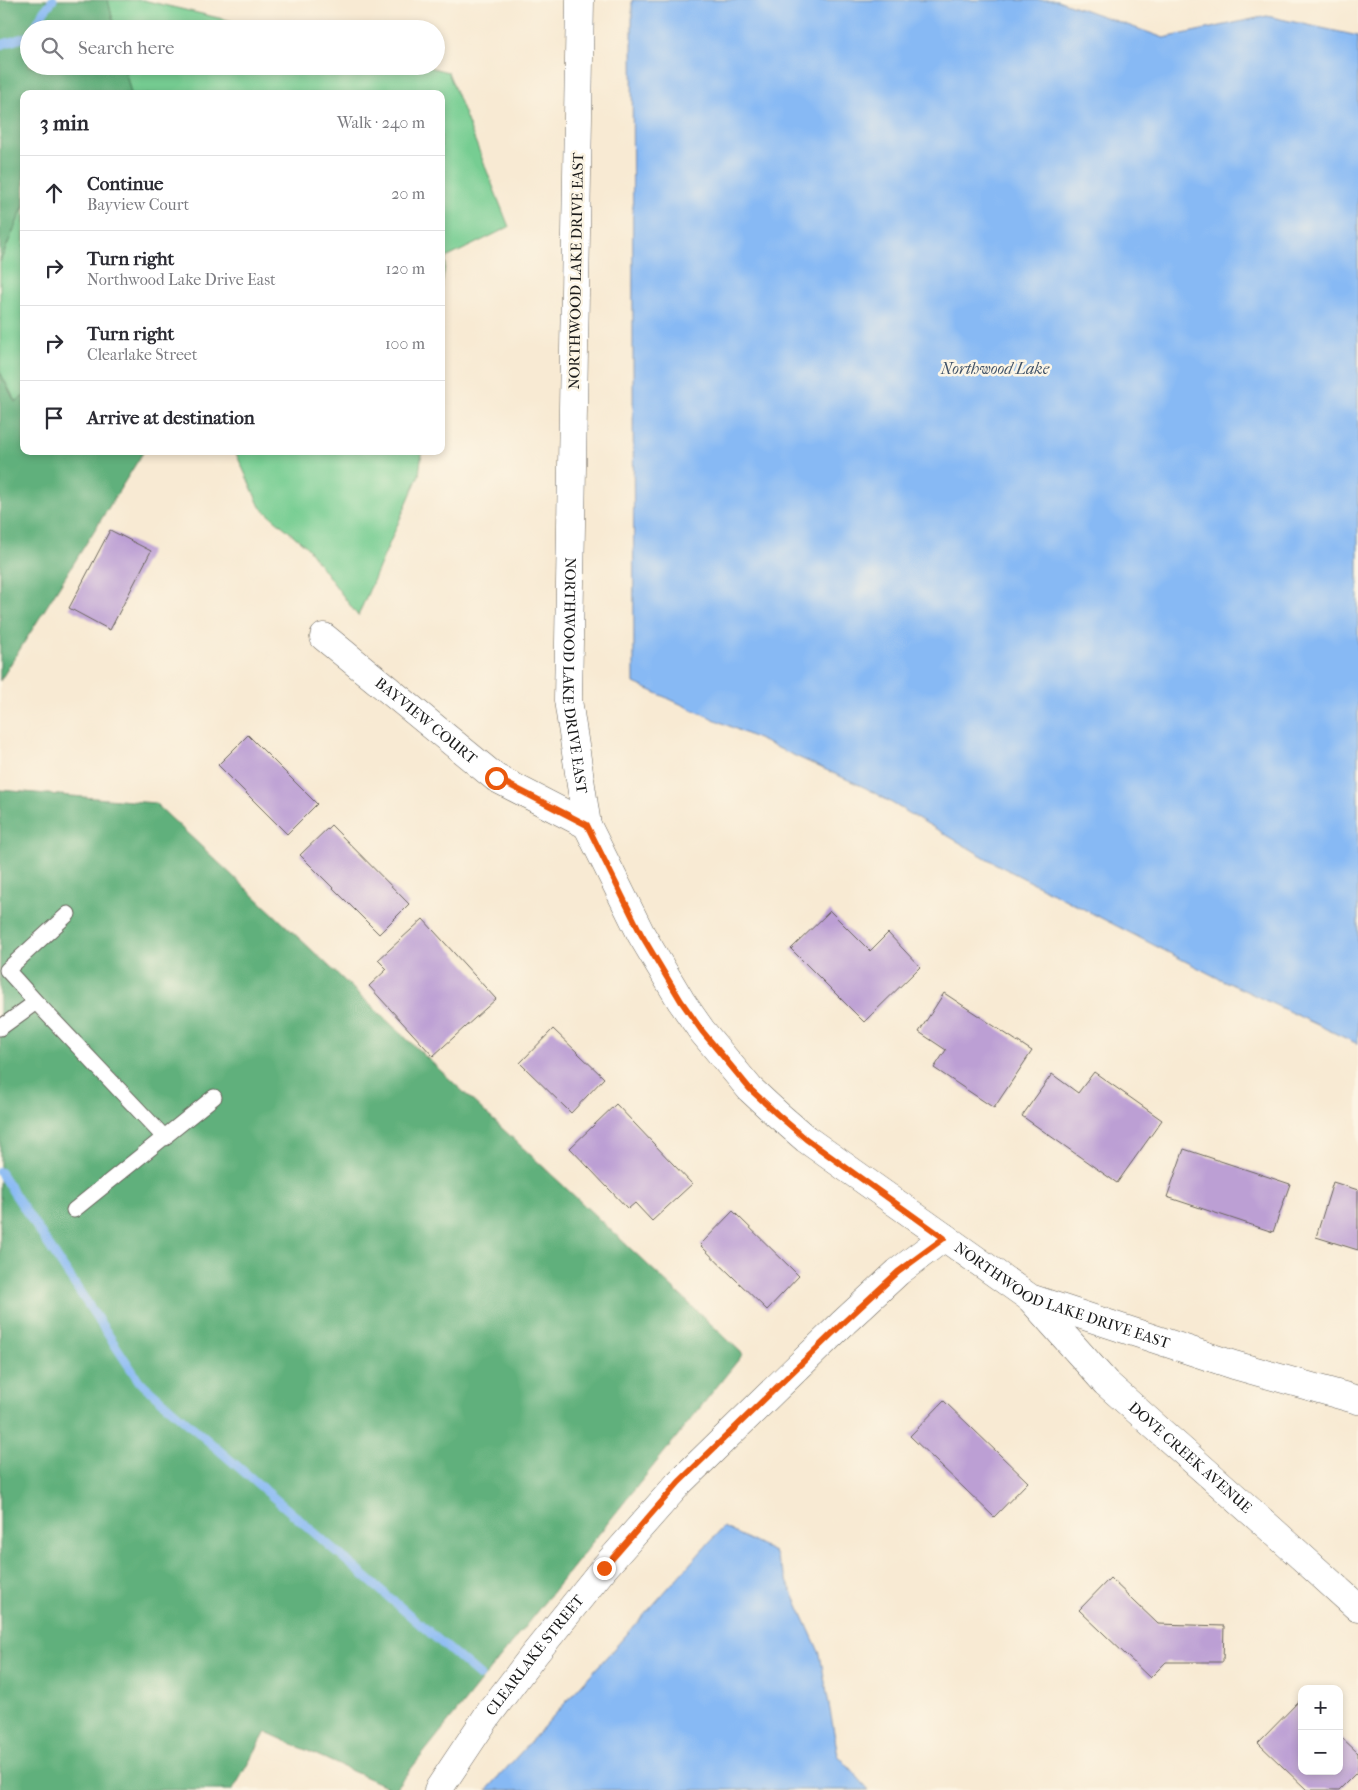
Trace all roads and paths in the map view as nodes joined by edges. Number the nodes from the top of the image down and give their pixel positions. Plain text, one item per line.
1 (580, 0) edge
2 (324, 636) dead end
3 (587, 825) junction
4 (68, 914) dead end
5 (36, 1002) junction
6 (0, 1028) edge
7 (214, 1097) dead end
8 (165, 1138) junction
9 (74, 1210) dead end
10 (944, 1238) junction
11 (1030, 1298) junction
12 (1358, 1400) edge
13 (1358, 1608) edge
14 (438, 1790) edge

1 - 3 street, NORTHWOOD LAKE DRIVE EAST
2 - 3 street, BAYVIEW COURT
3 - 10 street, NORTHWOOD LAKE DRIVE EAST
4 - 5 lane
5 - 6 lane
5 - 8 lane
7 - 8 lane
8 - 9 lane
10 - 11 street, NORTHWOOD LAKE DRIVE EAST
10 - 14 street, CLEARLAKE STREET
11 - 12 street, NORTHWOOD LAKE DRIVE EAST
11 - 13 street, DOVE CREEK AVENUE

